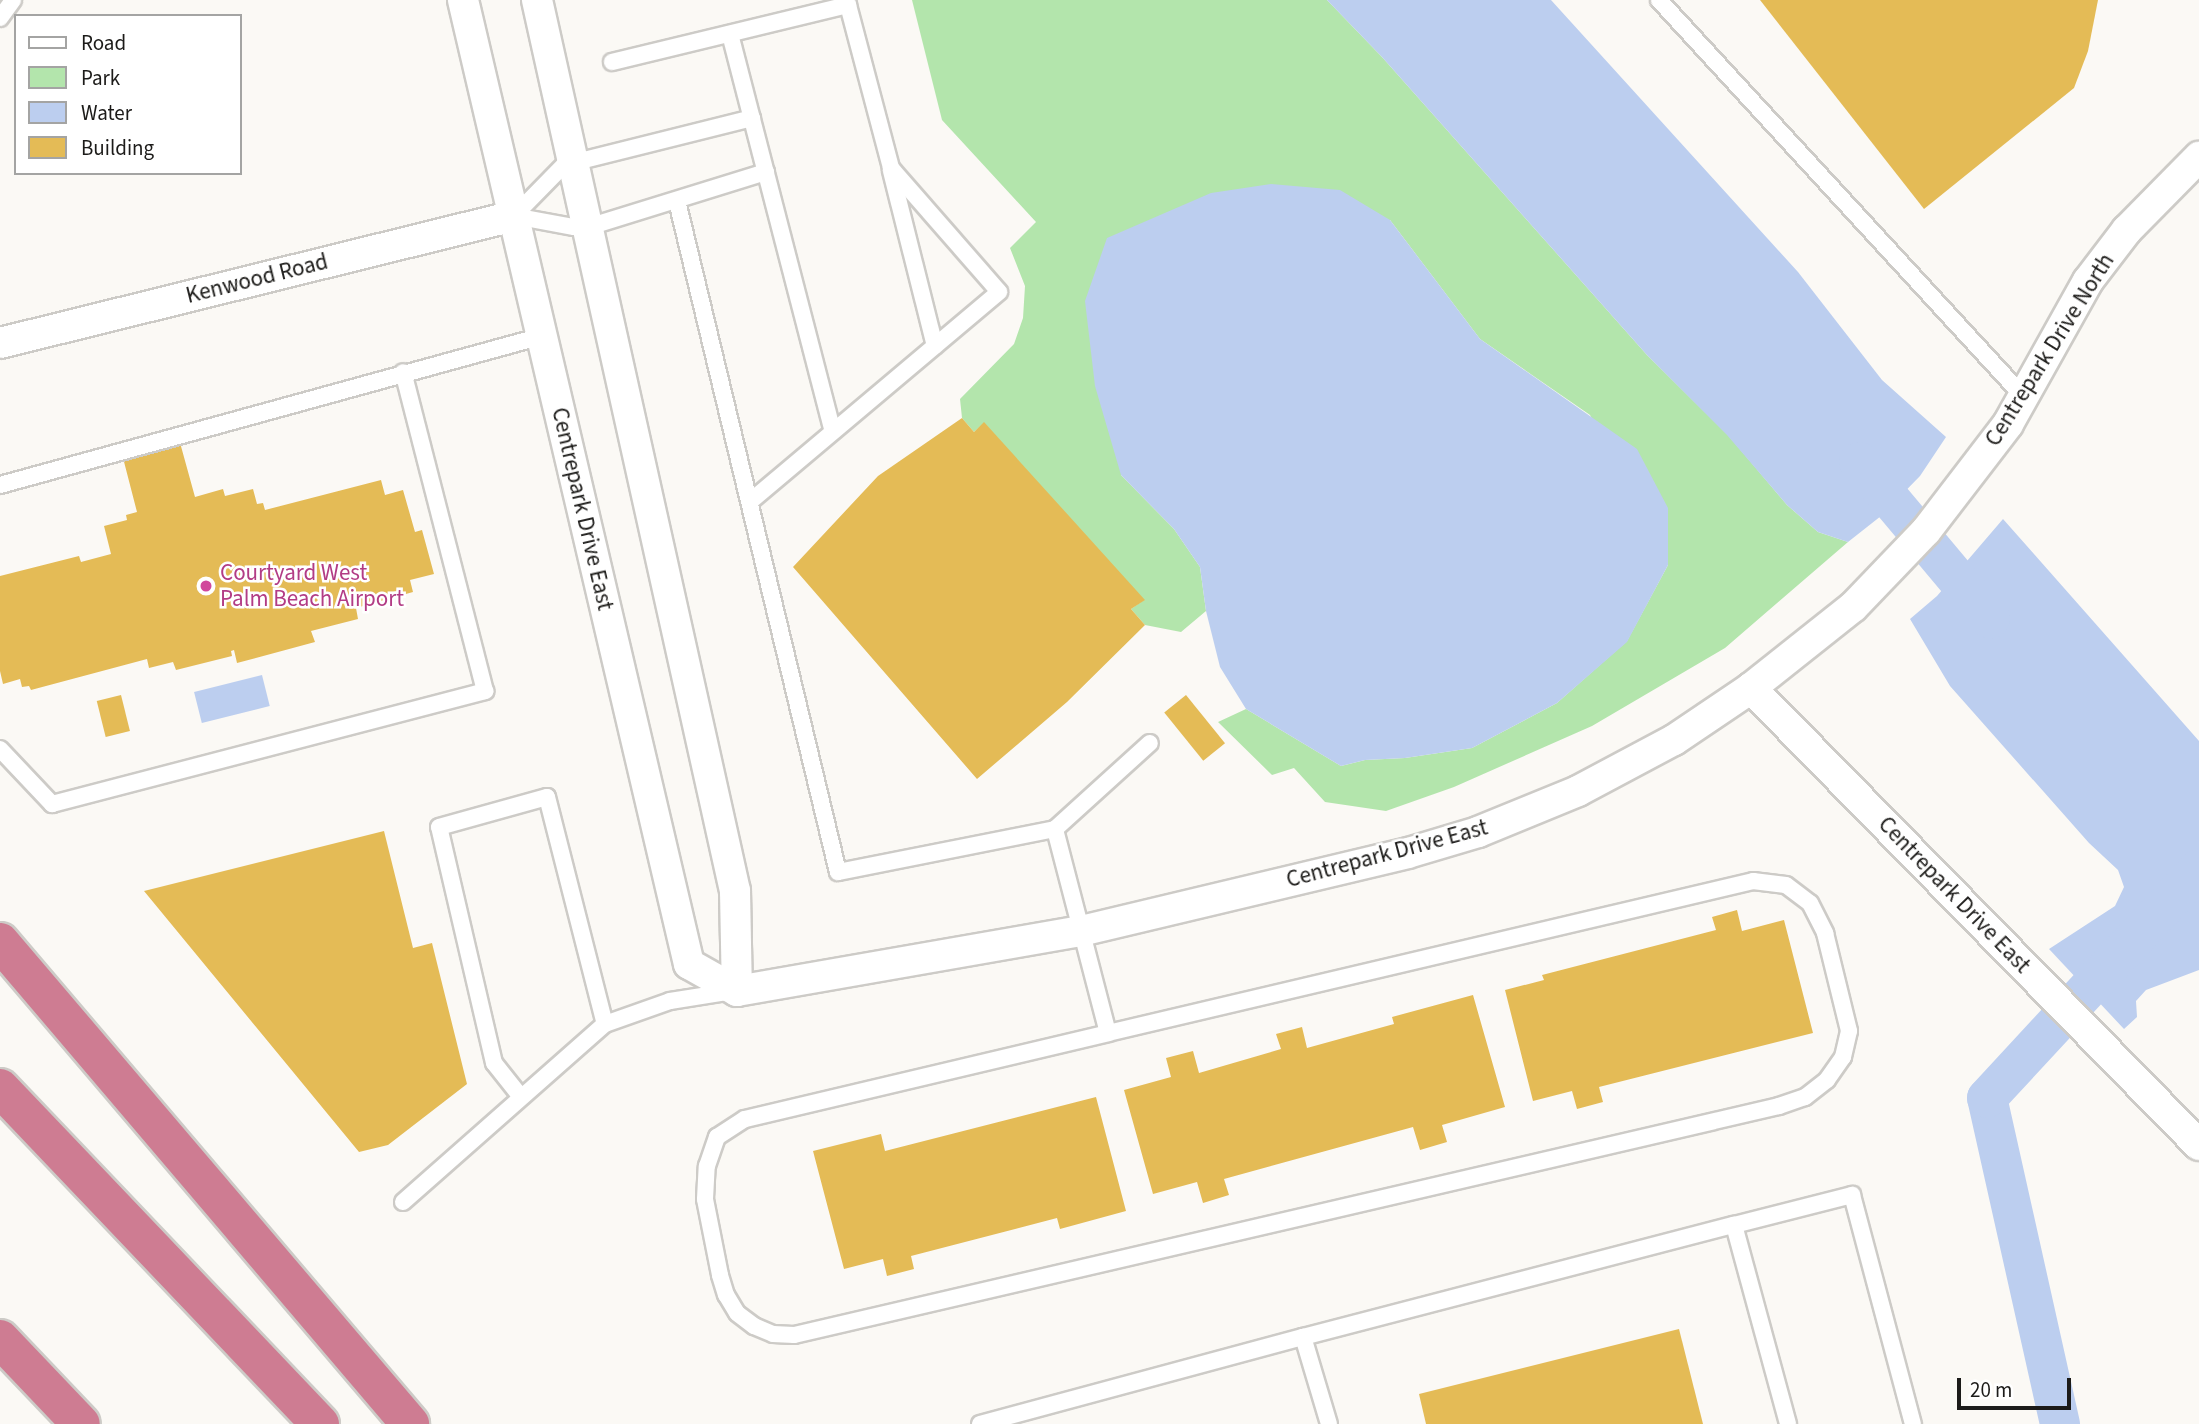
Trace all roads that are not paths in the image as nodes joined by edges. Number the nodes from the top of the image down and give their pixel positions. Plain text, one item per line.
1 (13, 0) edge
2 (463, 0) edge
3 (537, 0) edge
4 (1659, 0) edge
5 (0, 18) edge
6 (730, 34) junction
7 (612, 62) dead end
8 (752, 118) junction
9 (2199, 157) edge
10 (573, 162) junction
11 (891, 168) junction
12 (766, 172) junction
13 (677, 201) junction
14 (514, 216) junction
15 (589, 225) junction
16 (542, 336) junction
17 (0, 343) edge
18 (935, 346) junction
19 (403, 372) junction
20 (2024, 396) junction
21 (833, 431) junction
22 (0, 485) edge
23 (751, 501) junction
24 (1752, 688) junction
25 (1150, 743) dead end
26 (0, 749) edge
27 (1055, 829) junction
28 (1081, 931) junction
29 (0, 942) edge
30 (737, 990) junction
31 (605, 1024) junction
32 (1108, 1033) junction
33 (0, 1088) edge
34 (521, 1097) junction
35 (2199, 1145) edge
36 (403, 1202) dead end
37 (1734, 1225) junction
38 (1303, 1337) junction
39 (0, 1339) edge
40 (81, 1424) edge
41 (320, 1424) edge
42 (410, 1424) edge
43 (980, 1424) edge
44 (1329, 1424) edge
45 (1788, 1424) edge
46 (1913, 1424) edge

1 - 5 lane
2 - 14 street, Centrepark Drive East
3 - 10 street
4 - 20 lane
6 - 7 lane
6 - 8 lane
6 - 11 lane
8 - 10 lane
8 - 12 lane
9 - 20 street, Centrepark Drive North
10 - 14 lane
10 - 15 street
11 - 18 lane
11 - 18 lane
12 - 13 lane
12 - 21 lane
13 - 15 lane
13 - 23 lane
14 - 15 lane
14 - 16 street, Centrepark Drive East
14 - 17 street, Kenwood Road
15 - 30 street
16 - 19 lane
16 - 30 street, Centrepark Drive East
18 - 21 lane
19 - 22 lane
19 - 26 lane
20 - 24 street, Centrepark Drive North
21 - 23 lane
23 - 27 lane
24 - 28 street, Centrepark Drive East
24 - 35 street, Centrepark Drive East
25 - 27 lane
27 - 28 lane
28 - 30 street, Centrepark Drive East
28 - 32 lane
29 - 42 highway
30 - 31 lane
31 - 34 lane
31 - 34 lane
32 - 32 lane
33 - 41 highway
34 - 36 lane
37 - 38 lane
37 - 45 lane
37 - 46 lane
38 - 43 lane
38 - 44 lane
39 - 40 highway

